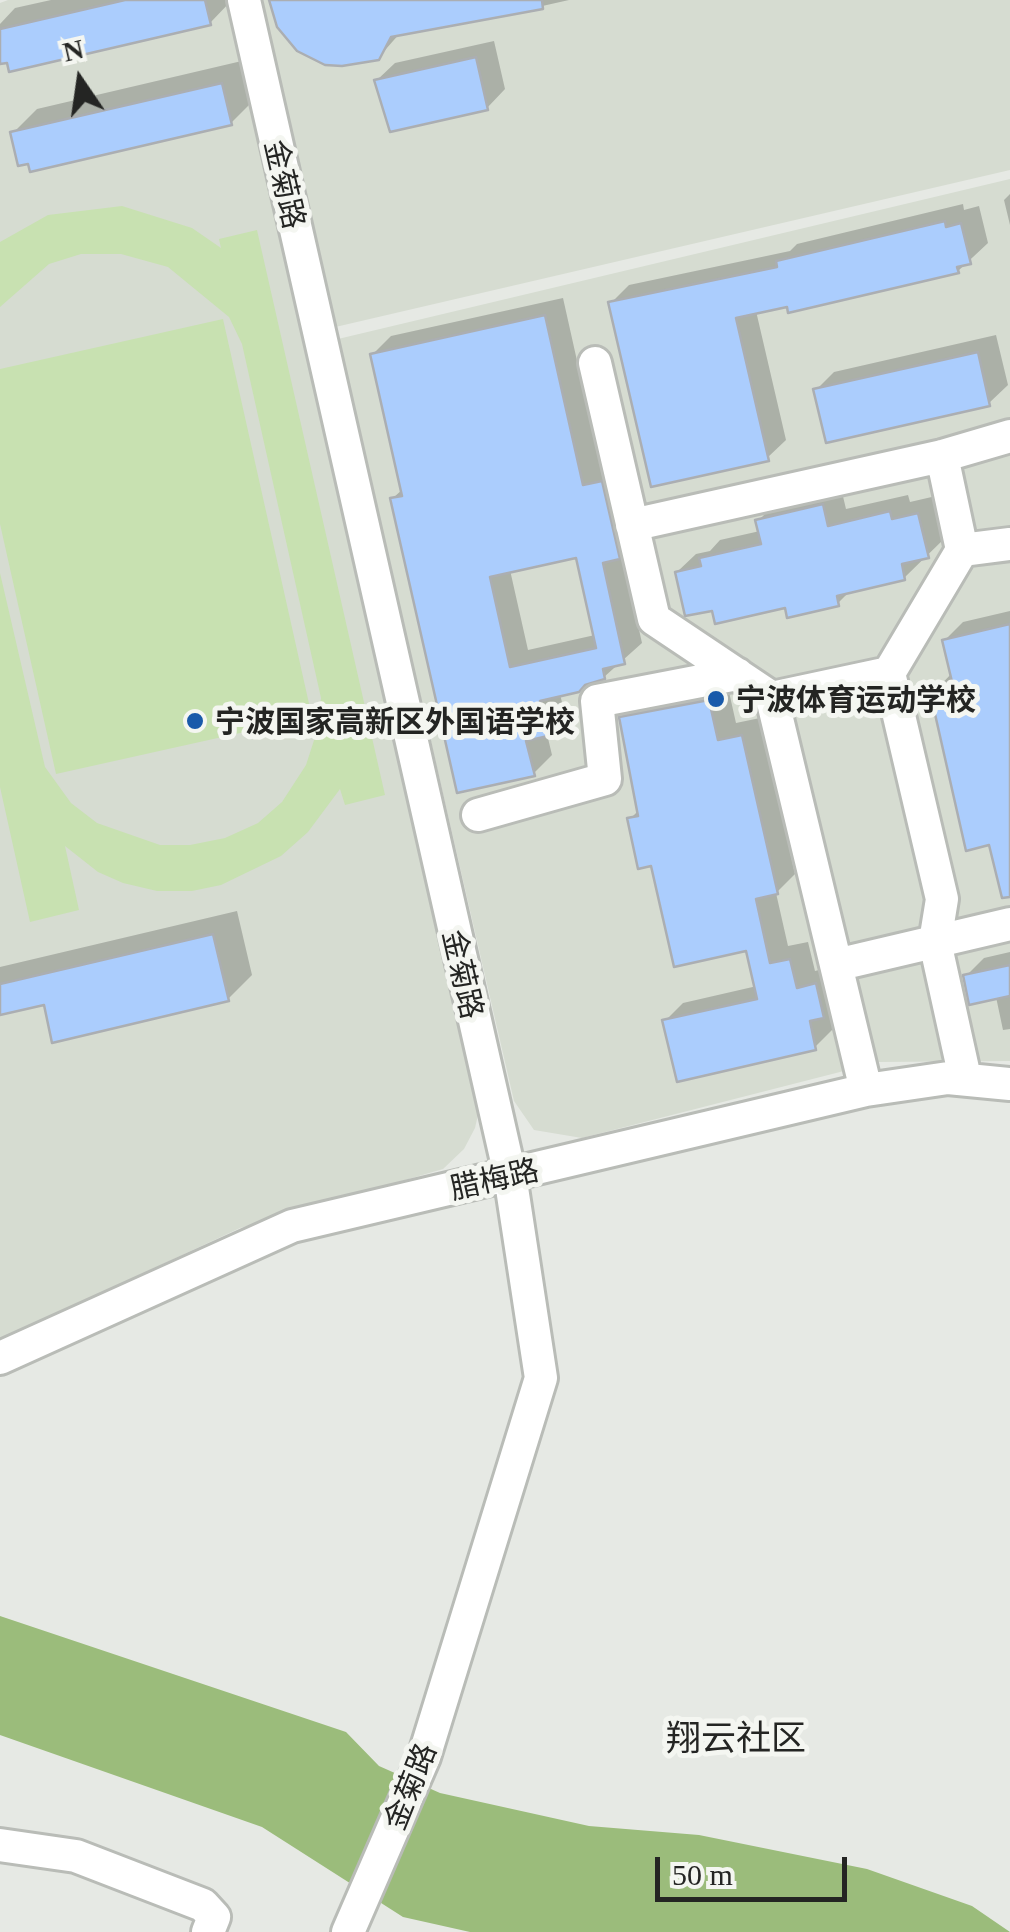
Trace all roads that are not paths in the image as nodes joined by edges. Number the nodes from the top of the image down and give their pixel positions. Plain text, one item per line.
1 (244, 0) edge
2 (595, 363) dead end
3 (1010, 436) edge
4 (942, 456) junction
5 (632, 524) junction
6 (1010, 544) edge
7 (962, 550) junction
8 (889, 673) junction
9 (737, 674) junction
10 (772, 698) junction
11 (478, 815) dead end
12 (1010, 924) edge
13 (935, 942) junction
14 (836, 965) junction
15 (965, 1078) junction
16 (1010, 1084) edge
17 (866, 1090) junction
18 (510, 1175) junction
19 (0, 1358) edge
20 (0, 1846) edge
21 (352, 1920) edge
22 (208, 1932) edge

1 - 18 street, 金菊路
2 - 5 street
3 - 4 street
4 - 5 street
4 - 7 street
5 - 9 street
6 - 7 street
7 - 8 street
8 - 10 street
8 - 13 street
9 - 10 street
9 - 11 street
10 - 14 street
12 - 13 street
13 - 14 street
13 - 15 street
14 - 17 street
15 - 16 street, 腊梅路
15 - 17 street, 腊梅路
17 - 18 street, 腊梅路
18 - 19 street, 腊梅路
18 - 21 street, 金菊路
20 - 22 street

